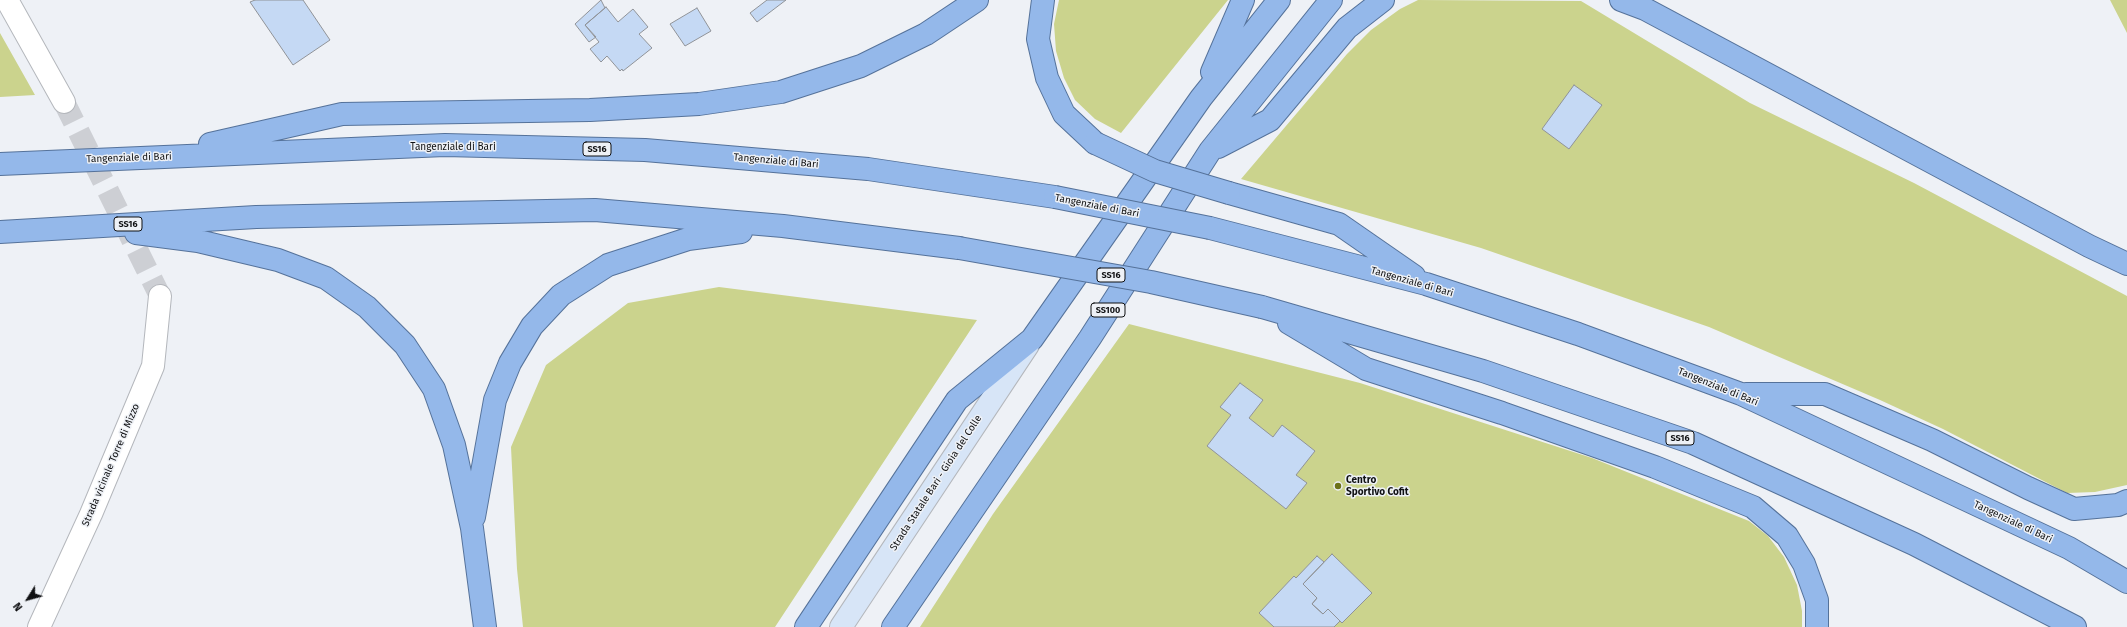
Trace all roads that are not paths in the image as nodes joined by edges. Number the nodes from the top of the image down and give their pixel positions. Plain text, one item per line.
1 (8, 0) edge
2 (977, 0) edge
3 (1042, 0) edge
4 (1243, 0) edge
5 (1279, 0) edge
6 (1331, 0) edge
7 (1383, 0) edge
8 (1621, 0) edge
9 (1640, 4) edge
10 (1201, 98) junction
11 (64, 102) tunnel mouth
12 (1210, 151) junction
13 (159, 156) junction
14 (0, 164) edge
15 (82, 226) junction
16 (783, 226) junction
17 (0, 232) edge
18 (2089, 246) junction
19 (2127, 264) edge
20 (2127, 276) edge
21 (1426, 284) junction
22 (160, 296) tunnel mouth
23 (1262, 307) junction
24 (1032, 339) junction
25 (1741, 394) junction
26 (2127, 501) edge
27 (473, 535) junction
28 (2127, 582) edge
29 (39, 627) edge
30 (485, 627) edge
31 (806, 627) edge
32 (841, 627) edge
33 (893, 627) edge
34 (1818, 627) edge
35 (2075, 627) edge

1 - 11 street
2 - 13 highway
3 - 21 highway, bridge
4 - 10 highway
5 - 10 highway
6 - 12 highway, SS100
7 - 12 highway
8 - 9 highway
9 - 18 highway
10 - 24 highway
12 - 33 highway, SS100
13 - 14 highway, Tangenziale di Bari / SS16
13 - 21 highway, Tangenziale di Bari / SS16, bridge
15 - 16 highway, SS16
15 - 17 highway, SS16
15 - 27 highway
16 - 23 highway, SS16, bridge
16 - 27 highway
18 - 19 highway
18 - 20 highway
21 - 25 highway, Tangenziale di Bari / SS16
22 - 29 street, Strada vicinale Torre di Mizzo
23 - 34 highway
23 - 35 highway, SS16
24 - 31 highway
24 - 32 main road, Strada Statale Bari - Gioia del Colle
25 - 26 highway
25 - 28 highway, Tangenziale di Bari / SS16
27 - 30 highway

